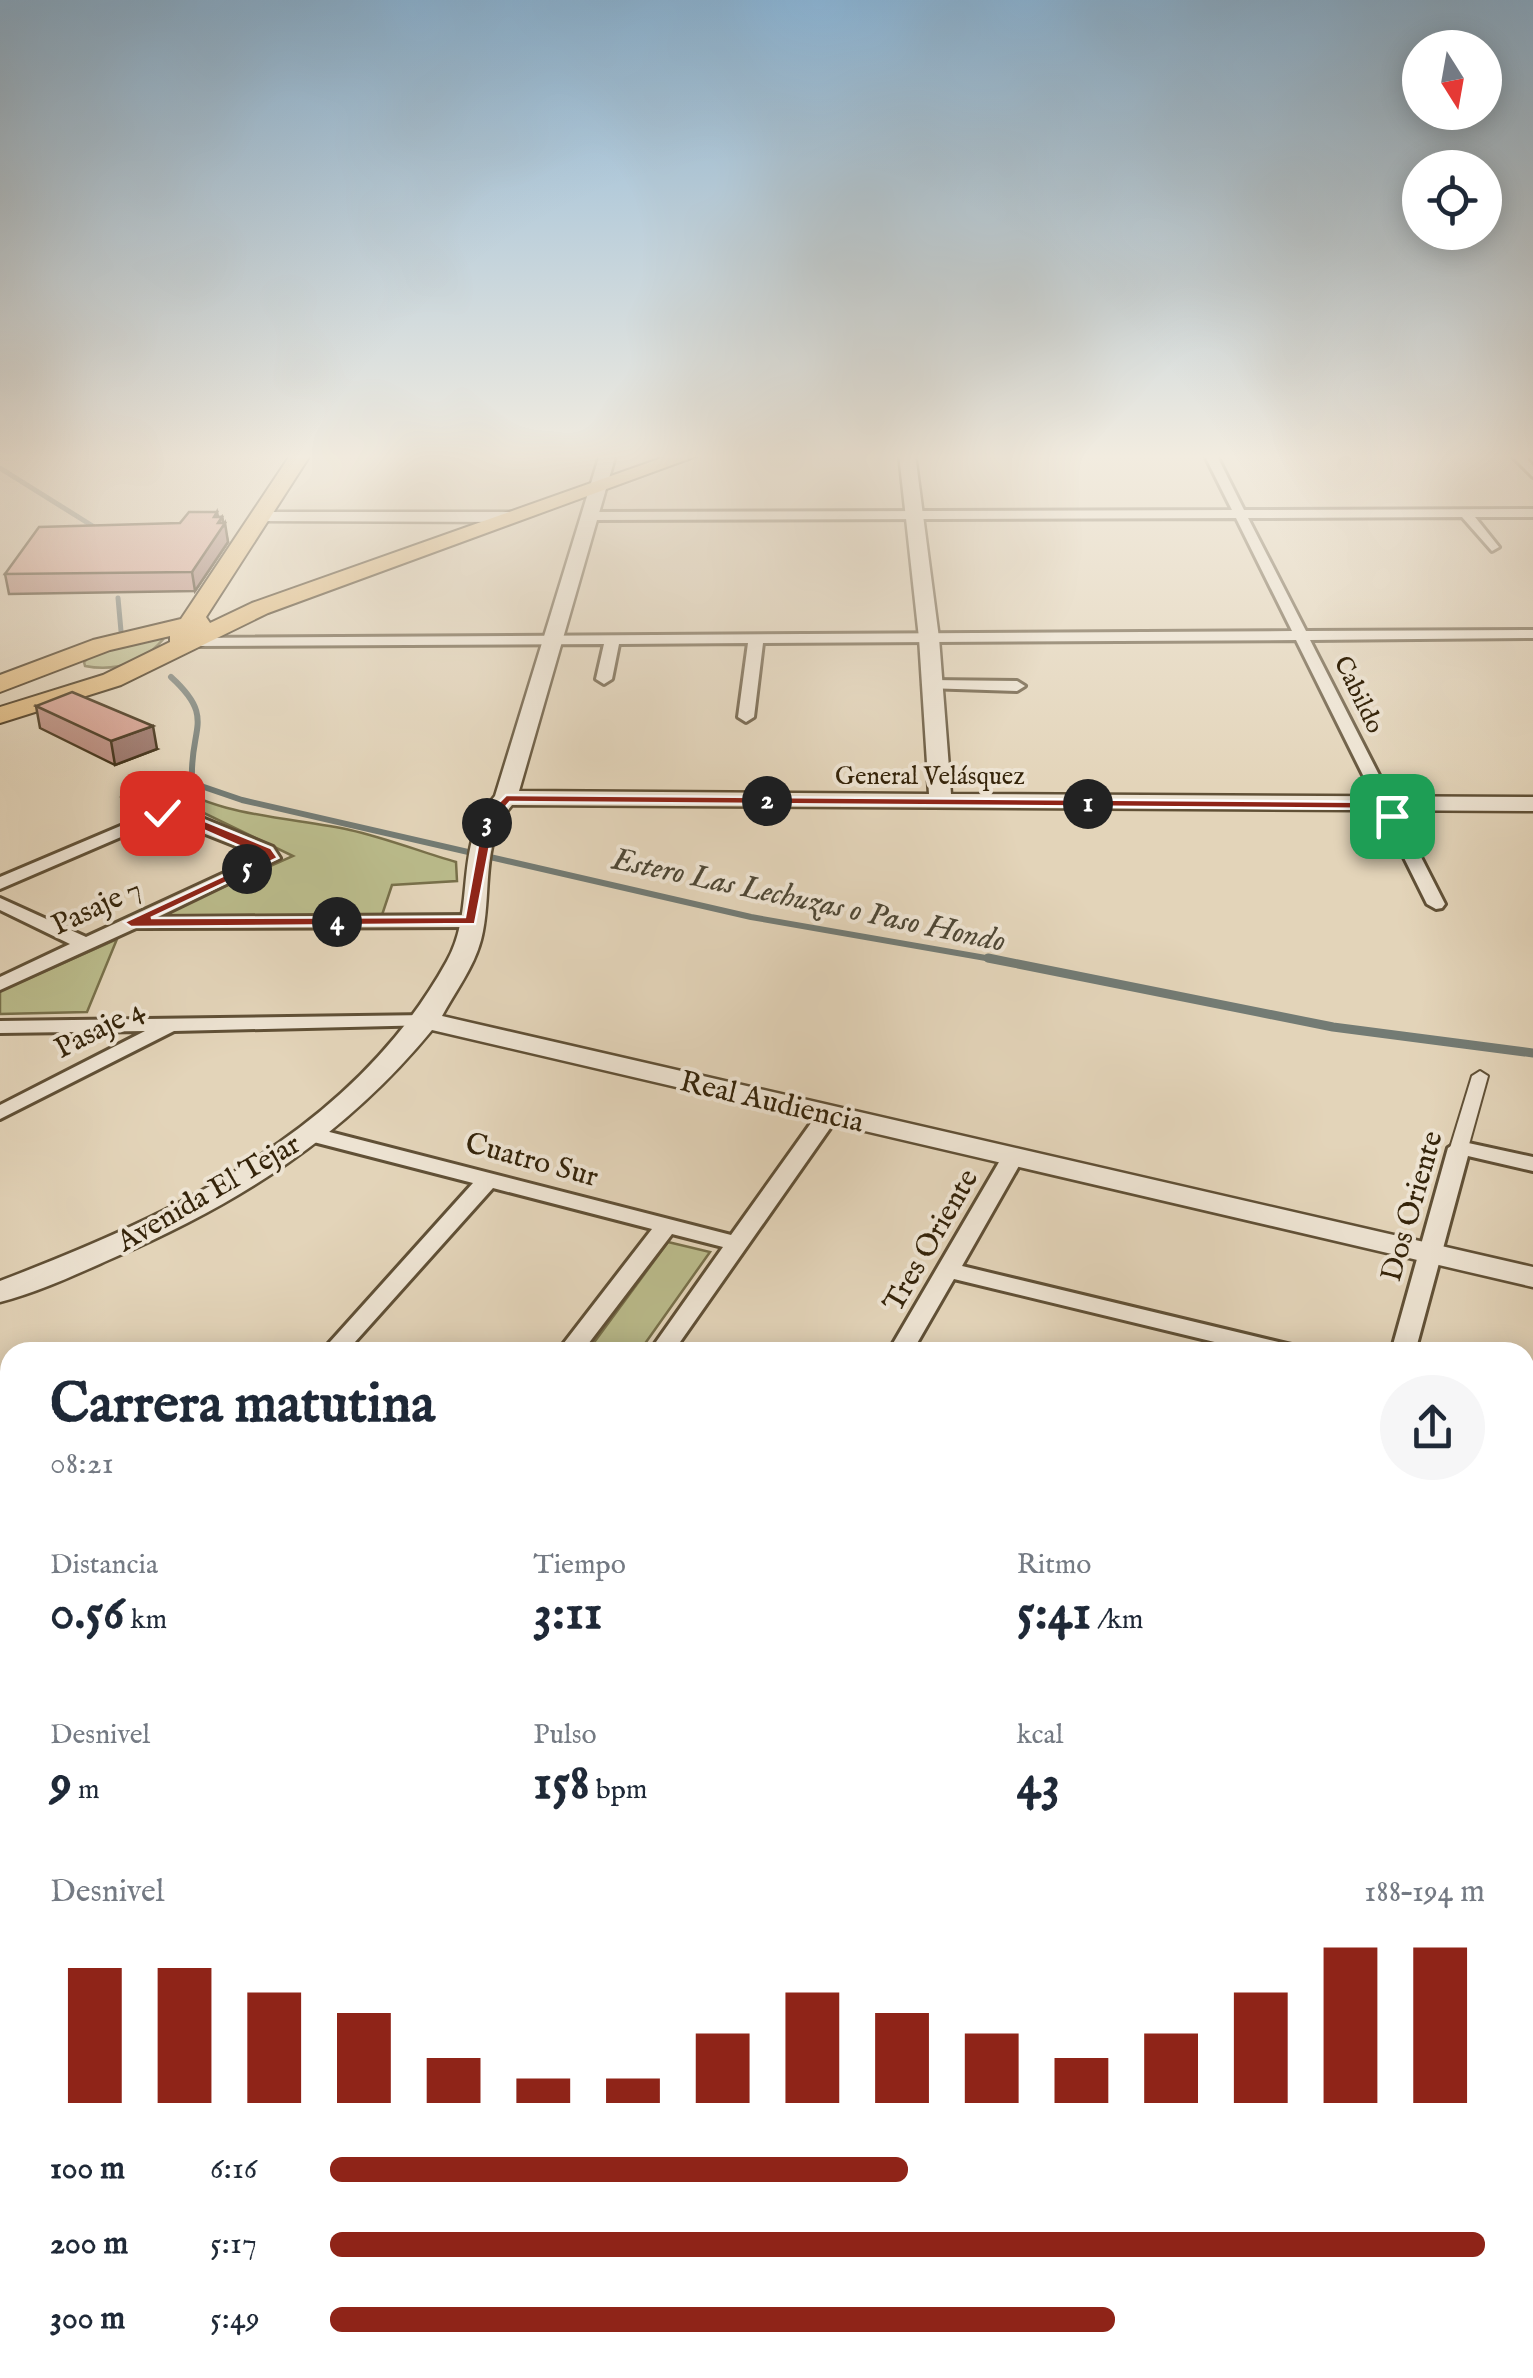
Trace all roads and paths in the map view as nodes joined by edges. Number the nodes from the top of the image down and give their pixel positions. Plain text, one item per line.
1 (231, 565) edge
2 (379, 565) edge
3 (576, 565) edge
4 (918, 565) edge
5 (1268, 565) edge
6 (189, 634) junction
7 (1533, 634) edge
8 (1304, 635) junction
9 (554, 638) junction
10 (612, 638) junction
11 (756, 638) junction
12 (929, 638) junction
13 (72, 658) junction
14 (132, 671) junction
15 (604, 679) dead end
16 (0, 684) edge
17 (931, 685) junction
18 (1017, 686) dead end
19 (0, 698) edge
20 (0, 712) edge
21 (746, 717) dead end
22 (506, 798) junction
23 (941, 803) junction
24 (1533, 804) edge
25 (1386, 806) junction
26 (0, 884) edge
27 (0, 903) edge
28 (1436, 904) dead end
29 (131, 922) junction
30 (470, 922) junction
31 (85, 944) junction
32 (0, 984) edge
33 (428, 1021) junction
34 (172, 1025) junction
35 (0, 1027) edge
36 (1480, 1076) dead end
37 (0, 1113) edge
38 (830, 1114) junction
39 (310, 1134) junction
40 (1459, 1148) junction
41 (1012, 1157) junction
42 (1533, 1164) edge
43 (487, 1181) junction
44 (666, 1227) junction
45 (737, 1244) junction
46 (1427, 1252) junction
47 (947, 1270) junction
48 (1533, 1277) edge
49 (0, 1292) edge
50 (342, 1342) edge
51 (577, 1342) edge
52 (668, 1342) edge
53 (906, 1342) edge
54 (1245, 1342) edge
55 (1405, 1342) edge

1 - 6 main road
2 - 6 main road
3 - 9 street, Avenida El Tejar
4 - 12 street
5 - 8 street, Cabildo
6 - 9 street
6 - 13 main road
6 - 14 main road
7 - 8 street
8 - 12 street
8 - 25 street, Cabildo
9 - 10 street
9 - 22 street, Avenida El Tejar
10 - 11 street
10 - 15 street
11 - 12 street
11 - 21 street
12 - 17 street
13 - 14 main road
13 - 16 main road
14 - 20 main road
17 - 18 street
17 - 23 street
19 - 20 main road
22 - 23 street, General Velásquez
22 - 30 street, Avenida El Tejar
23 - 25 street, General Velásquez
24 - 25 street, General Velásquez
25 - 28 street, Cabildo
26 - 29 street, Pasaje 7
27 - 31 street
29 - 30 street
29 - 31 street, Pasaje 7
30 - 33 street, Avenida El Tejar
31 - 32 street, Pasaje 7
33 - 34 street, Real Audiencia
33 - 38 street, Real Audiencia
33 - 39 street, Avenida El Tejar
34 - 35 street, Real Audiencia
34 - 37 street, Pasaje 4
36 - 40 street, Dos Oriente
38 - 41 street, Real Audiencia
38 - 45 street
39 - 43 street, Cuatro Sur
39 - 49 street, Avenida El Tejar
40 - 42 street
40 - 46 street, Dos Oriente
41 - 46 street, Real Audiencia
41 - 47 street, Tres Oriente
43 - 44 street, Cuatro Sur
43 - 50 street
44 - 45 street, Cuatro Sur
44 - 51 street
45 - 52 street
46 - 48 street, Real Audiencia
46 - 55 street, Dos Oriente
47 - 53 street, Tres Oriente
47 - 54 street

